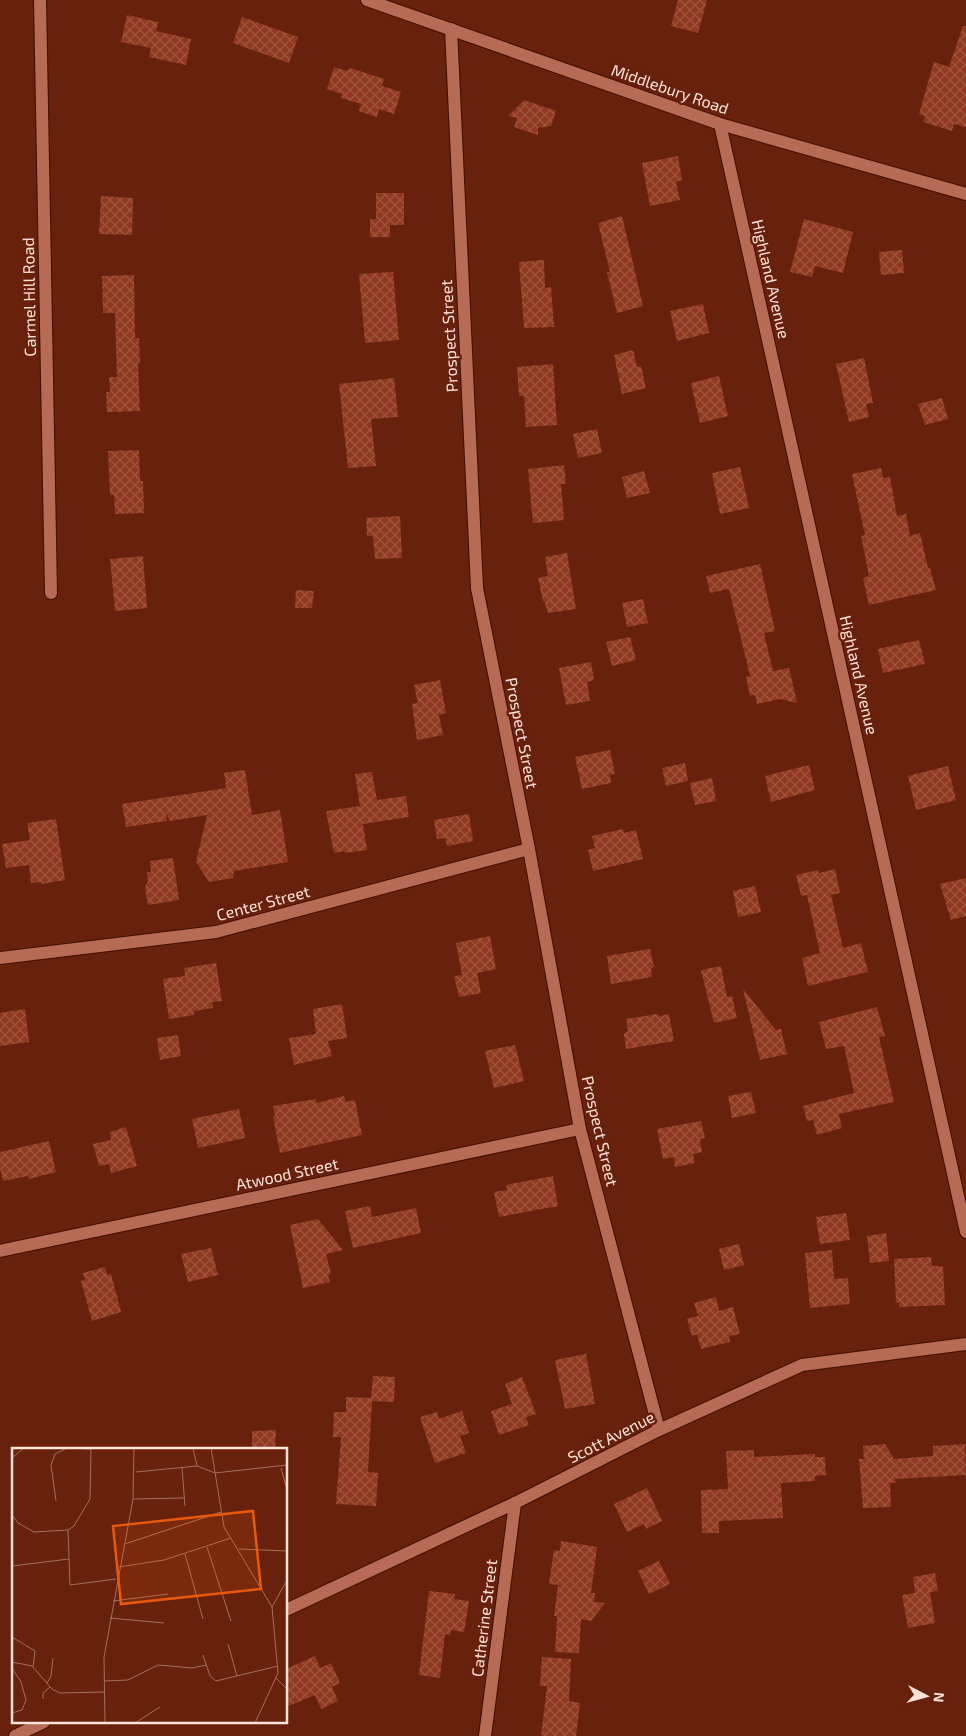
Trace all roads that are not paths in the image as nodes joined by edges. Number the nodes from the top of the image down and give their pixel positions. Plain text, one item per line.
1 (40, 0) edge
2 (367, 0) edge
3 (451, 29) junction
4 (720, 124) junction
5 (966, 194) edge
6 (52, 593) dead end
7 (529, 849) junction
8 (0, 958) edge
9 (580, 1129) junction
10 (966, 1232) edge
11 (0, 1251) edge
12 (966, 1344) edge
13 (659, 1430) junction
14 (515, 1503) junction
15 (288, 1609) edge
16 (40, 1724) edge
17 (15, 1736) edge
18 (485, 1736) edge

1 - 6 street, Carmel Hill Road
2 - 3 street, Middlebury Road
3 - 4 street, Middlebury Road
3 - 7 street, Prospect Street
4 - 5 street, Middlebury Road
4 - 10 street, Highland Avenue
7 - 8 street, Center Street
7 - 9 street, Prospect Street
9 - 11 street, Atwood Street
9 - 13 street, Prospect Street
12 - 13 street, Scott Avenue
13 - 14 street, Scott Avenue
14 - 15 street, Scott Avenue
14 - 18 street, Catherine Street
16 - 17 street

